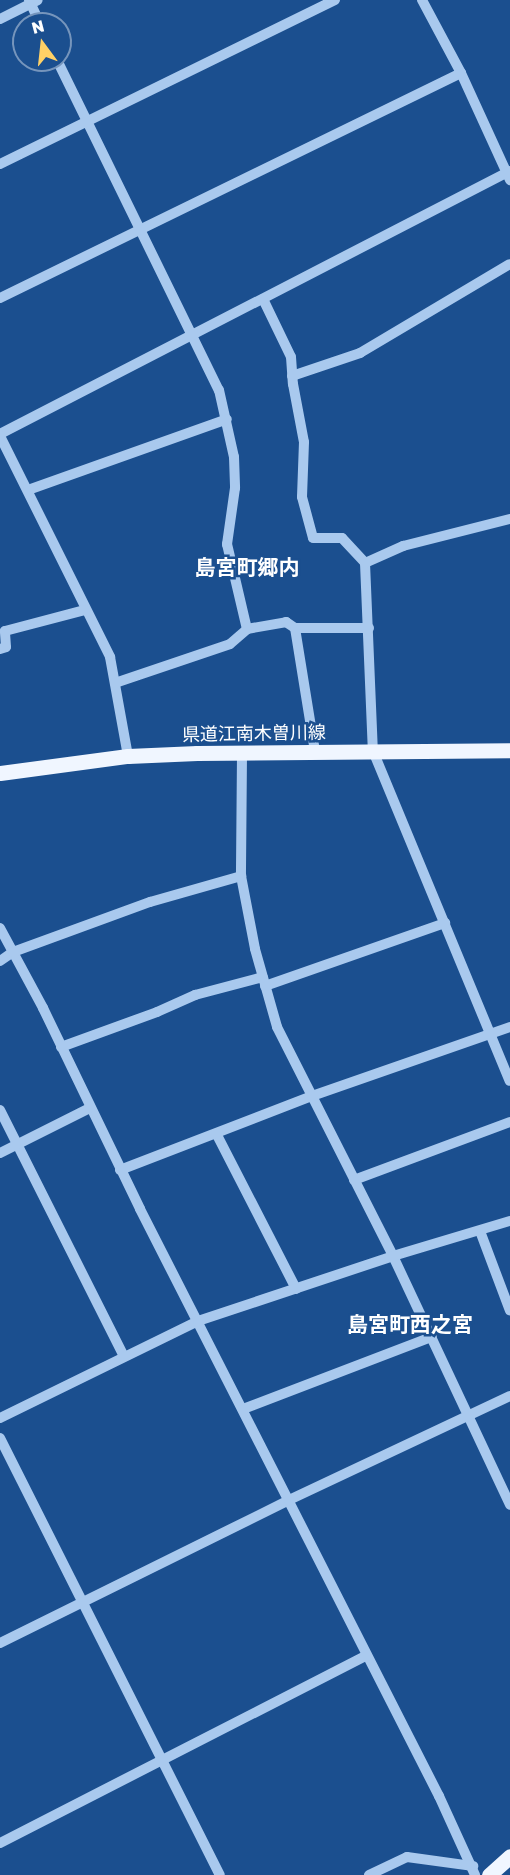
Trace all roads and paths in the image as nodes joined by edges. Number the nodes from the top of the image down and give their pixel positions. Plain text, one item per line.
1 (335, 0) edge
2 (422, 0) edge
3 (33, 1) edge
4 (0, 19) edge
5 (63, 72) edge
6 (461, 73) junction
7 (86, 121) junction
8 (0, 164) edge
9 (509, 174) edge
10 (140, 229) junction
11 (510, 264) edge
12 (0, 298) edge
13 (263, 299) junction
14 (192, 337) junction
15 (292, 376) junction
16 (226, 419) junction
17 (0, 435) edge
18 (28, 490) junction
19 (510, 519) edge
20 (365, 563) junction
21 (85, 610) junction
22 (295, 628) junction
23 (369, 628) junction
24 (247, 629) junction
25 (0, 649) edge
26 (115, 683) junction
27 (510, 750) edge
28 (373, 751) junction
29 (315, 752) junction
30 (242, 754) junction
31 (128, 756) junction
32 (0, 773) edge
33 (241, 876) junction
34 (445, 923) junction
35 (0, 928) edge
36 (13, 952) junction
37 (0, 961) edge
38 (264, 982) junction
39 (510, 1027) edge
40 (491, 1034) junction
41 (61, 1047) junction
42 (510, 1081) edge
43 (312, 1096) junction
44 (90, 1108) junction
45 (0, 1110) edge
46 (510, 1122) edge
47 (217, 1135) junction
48 (16, 1145) junction
49 (0, 1153) edge
50 (120, 1170) junction
51 (354, 1180) junction
52 (510, 1221) edge
53 (480, 1231) junction
54 (393, 1256) junction
55 (296, 1289) junction
56 (510, 1311) edge
57 (198, 1321) junction
58 (432, 1337) junction
59 (124, 1357) junction
60 (510, 1396) edge
61 (243, 1409) junction
62 (0, 1418) edge
63 (469, 1418) junction
64 (0, 1438) edge
65 (289, 1500) junction
66 (510, 1505) edge
67 (83, 1602) junction
68 (0, 1643) edge
69 (366, 1656) junction
70 (162, 1760) junction
71 (0, 1843) edge
72 (510, 1856) edge
73 (474, 1870) edge
74 (220, 1875) edge
75 (369, 1875) edge
76 (489, 1875) edge

1 - 7 street
2 - 6 street
3 - 4 street
5 - 7 street
6 - 9 street
6 - 10 street
7 - 8 street
7 - 10 street
9 - 13 street
10 - 12 street
10 - 14 street
11 - 15 street
13 - 14 street
13 - 15 street
14 - 16 street
14 - 17 street
15 - 20 street
16 - 18 street
16 - 24 street
17 - 18 street
18 - 21 street
19 - 20 street
20 - 23 street
21 - 25 street
21 - 26 street
22 - 23 street
22 - 24 street
22 - 29 street
23 - 28 street
24 - 26 street
26 - 31 street
27 - 28 main road, 県道江南木曽川線
28 - 29 main road, 県道江南木曽川線
28 - 34 street
29 - 30 main road, 県道江南木曽川線
30 - 31 main road, 県道江南木曽川線
30 - 33 street
31 - 32 main road, 県道江南木曽川線
33 - 36 street
33 - 38 street
34 - 38 street
34 - 40 street
35 - 36 street
36 - 37 street
36 - 41 street
38 - 41 street
38 - 43 street
39 - 40 street
40 - 42 street
40 - 43 street
41 - 44 street
43 - 47 street
43 - 51 street
44 - 48 street
44 - 50 street
45 - 48 street
46 - 51 street
47 - 50 street
47 - 55 street
48 - 49 street
48 - 59 street
50 - 57 street
51 - 54 street
52 - 53 street
53 - 54 street
53 - 56 street
54 - 55 street
54 - 58 street
55 - 57 street
57 - 59 street
57 - 61 street
58 - 61 street
58 - 63 street
59 - 62 street
60 - 63 street
61 - 65 street
63 - 65 street
63 - 66 street
64 - 67 street
65 - 67 street
65 - 69 street
67 - 68 street
67 - 70 street
69 - 70 street
69 - 73 street
70 - 71 street
70 - 74 street
72 - 76 main road
73 - 75 street

